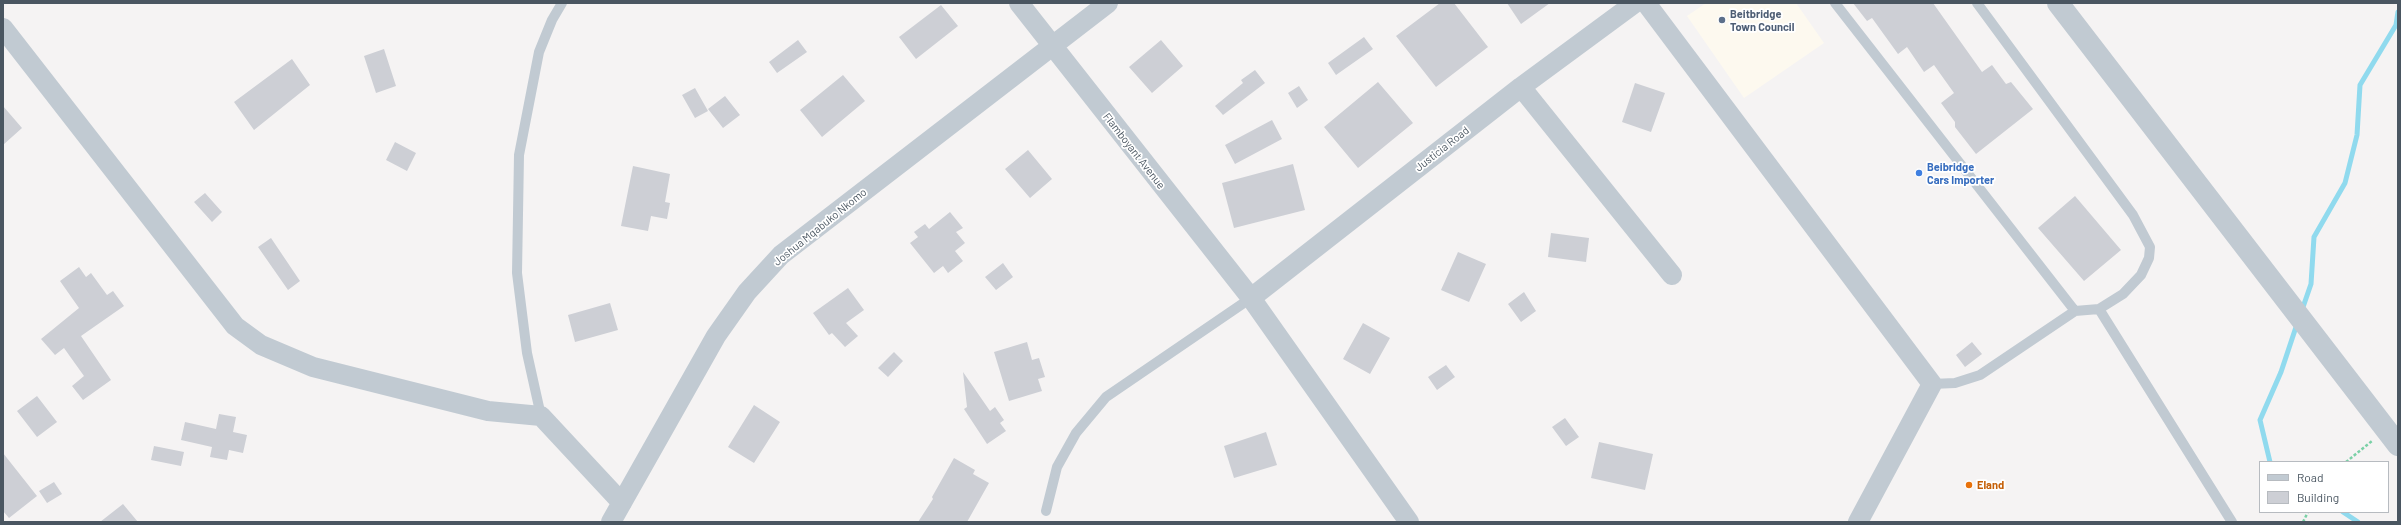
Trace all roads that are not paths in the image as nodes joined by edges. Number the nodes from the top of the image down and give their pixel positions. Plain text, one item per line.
1 (562, 3) edge
2 (1019, 3) edge
3 (1108, 3) edge
4 (1635, 3) edge
5 (1646, 3) edge
6 (1835, 3) edge
7 (1977, 3) edge
8 (2058, 3) edge
9 (3, 28) edge
10 (1051, 46) junction
11 (1521, 87) junction
12 (1672, 275) dead end
13 (1251, 298) junction
14 (2100, 309) junction
15 (2075, 311) junction
16 (1932, 384) junction
17 (542, 416) junction
18 (2392, 437) edge
19 (622, 503) junction
20 (1046, 511) dead end
21 (1405, 521) edge
22 (611, 522) edge
23 (1858, 522) edge
24 (2232, 522) edge

1 - 17 lane
2 - 10 street, Flamboyant Avenue
3 - 10 street, Joshua Mqabuko Nkomo
4 - 11 street, Justicia Road
5 - 16 street
6 - 15 lane
7 - 14 lane
8 - 18 street
9 - 17 street
10 - 13 street, Flamboyant Avenue
10 - 19 street, Joshua Mqabuko Nkomo
11 - 12 street
11 - 13 street, Justicia Road
13 - 20 lane
13 - 21 street, Flamboyant Avenue
14 - 15 lane
14 - 24 lane
15 - 16 lane
16 - 23 street
17 - 19 street
19 - 22 street, Joshua Mqabuko Nkomo

